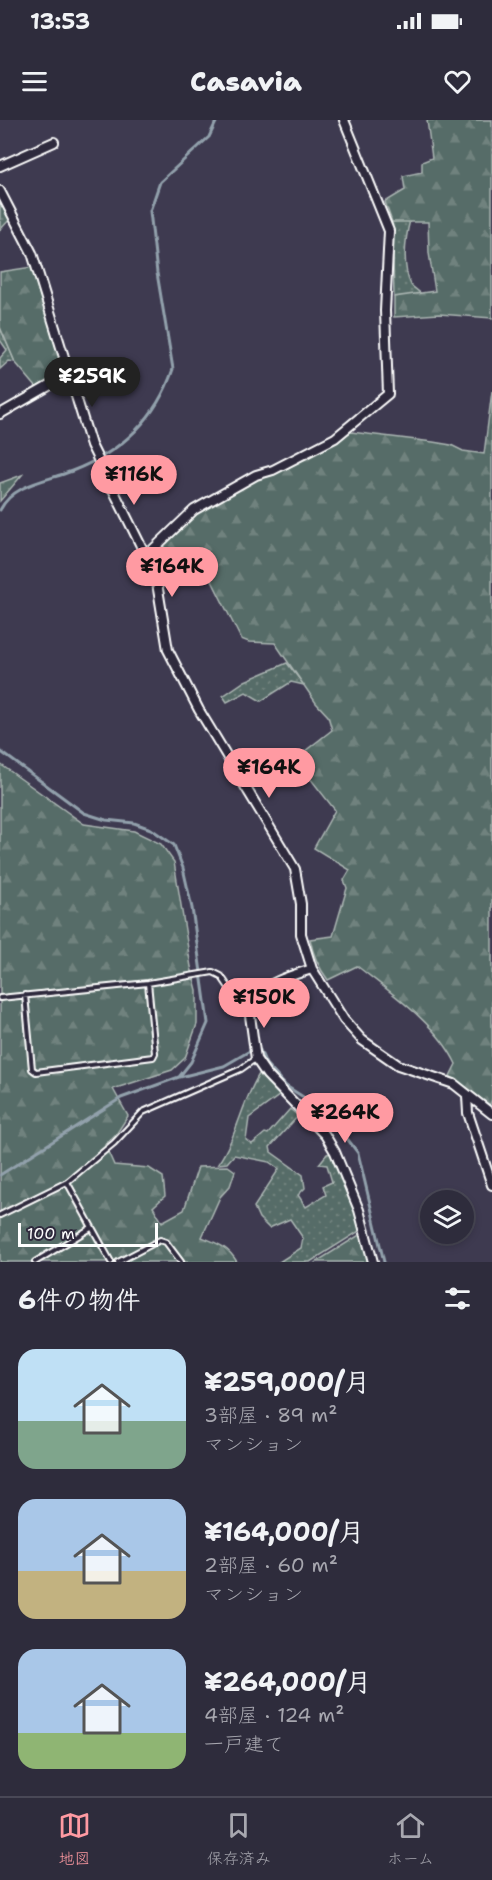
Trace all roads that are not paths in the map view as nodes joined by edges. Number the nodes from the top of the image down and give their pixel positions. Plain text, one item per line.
1 (344, 120) edge
2 (54, 142) dead end
3 (0, 166) edge
4 (0, 191) edge
5 (68, 375) junction
6 (0, 414) edge
7 (146, 556) junction
8 (312, 969) junction
9 (148, 983) junction
10 (25, 995) junction
11 (0, 998) edge
12 (248, 1001) junction
13 (255, 1059) junction
14 (467, 1096) junction
15 (492, 1114) edge
16 (67, 1182) junction
17 (492, 1185) edge
18 (0, 1215) edge
19 (91, 1228) junction
20 (35, 1262) edge
21 (111, 1262) edge
22 (118, 1262) edge
23 (181, 1262) edge
24 (373, 1262) edge

1 - 7 street
2 - 3 street
4 - 5 street
5 - 6 street
5 - 7 street
7 - 8 street
8 - 12 street
8 - 14 street
9 - 10 lane
9 - 10 lane
9 - 12 lane
10 - 11 lane
12 - 13 street
13 - 16 lane
13 - 24 street
14 - 15 street
14 - 17 street
16 - 18 lane
16 - 19 lane
19 - 20 lane
19 - 21 lane
22 - 23 lane

